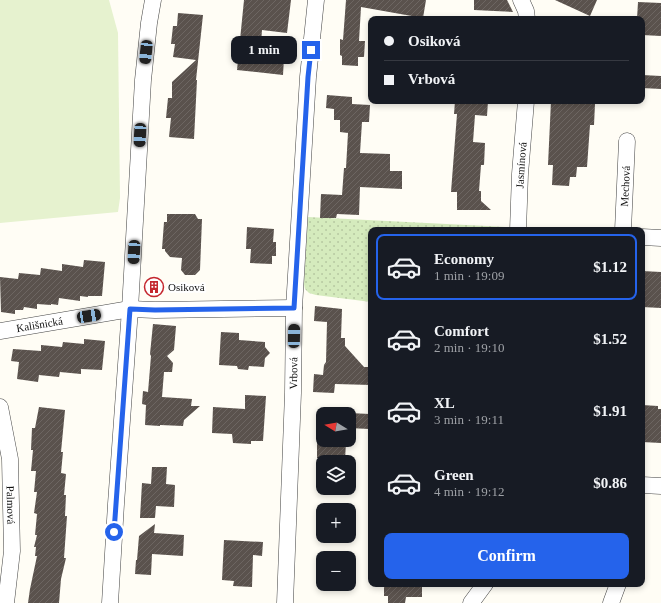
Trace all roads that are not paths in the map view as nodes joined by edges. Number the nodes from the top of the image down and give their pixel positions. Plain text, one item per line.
1 (153, 0) edge
2 (316, 0) edge
3 (521, 0) edge
4 (527, 16) edge
5 (526, 104) edge
6 (627, 141) dead end
7 (518, 227) edge
8 (623, 227) edge
9 (645, 237) edge
10 (661, 238) edge
11 (294, 308) junction
12 (130, 309) junction
13 (0, 331) edge
14 (0, 407) edge
15 (645, 485) edge
16 (661, 486) edge
17 (483, 587) edge
18 (617, 587) edge
19 (6, 603) edge
20 (110, 603) edge
21 (285, 603) edge
22 (471, 603) edge
23 (611, 603) edge

1 - 12 street
2 - 11 street, Vrbová
3 - 4 street
5 - 7 street, Jasmínová
6 - 8 street, Mechová
9 - 10 street
11 - 12 street, Kališnická
11 - 21 street, Vrbová
12 - 13 street, Kališnická
12 - 20 street
14 - 19 street, Palmová
15 - 16 street
17 - 22 street
18 - 23 street

